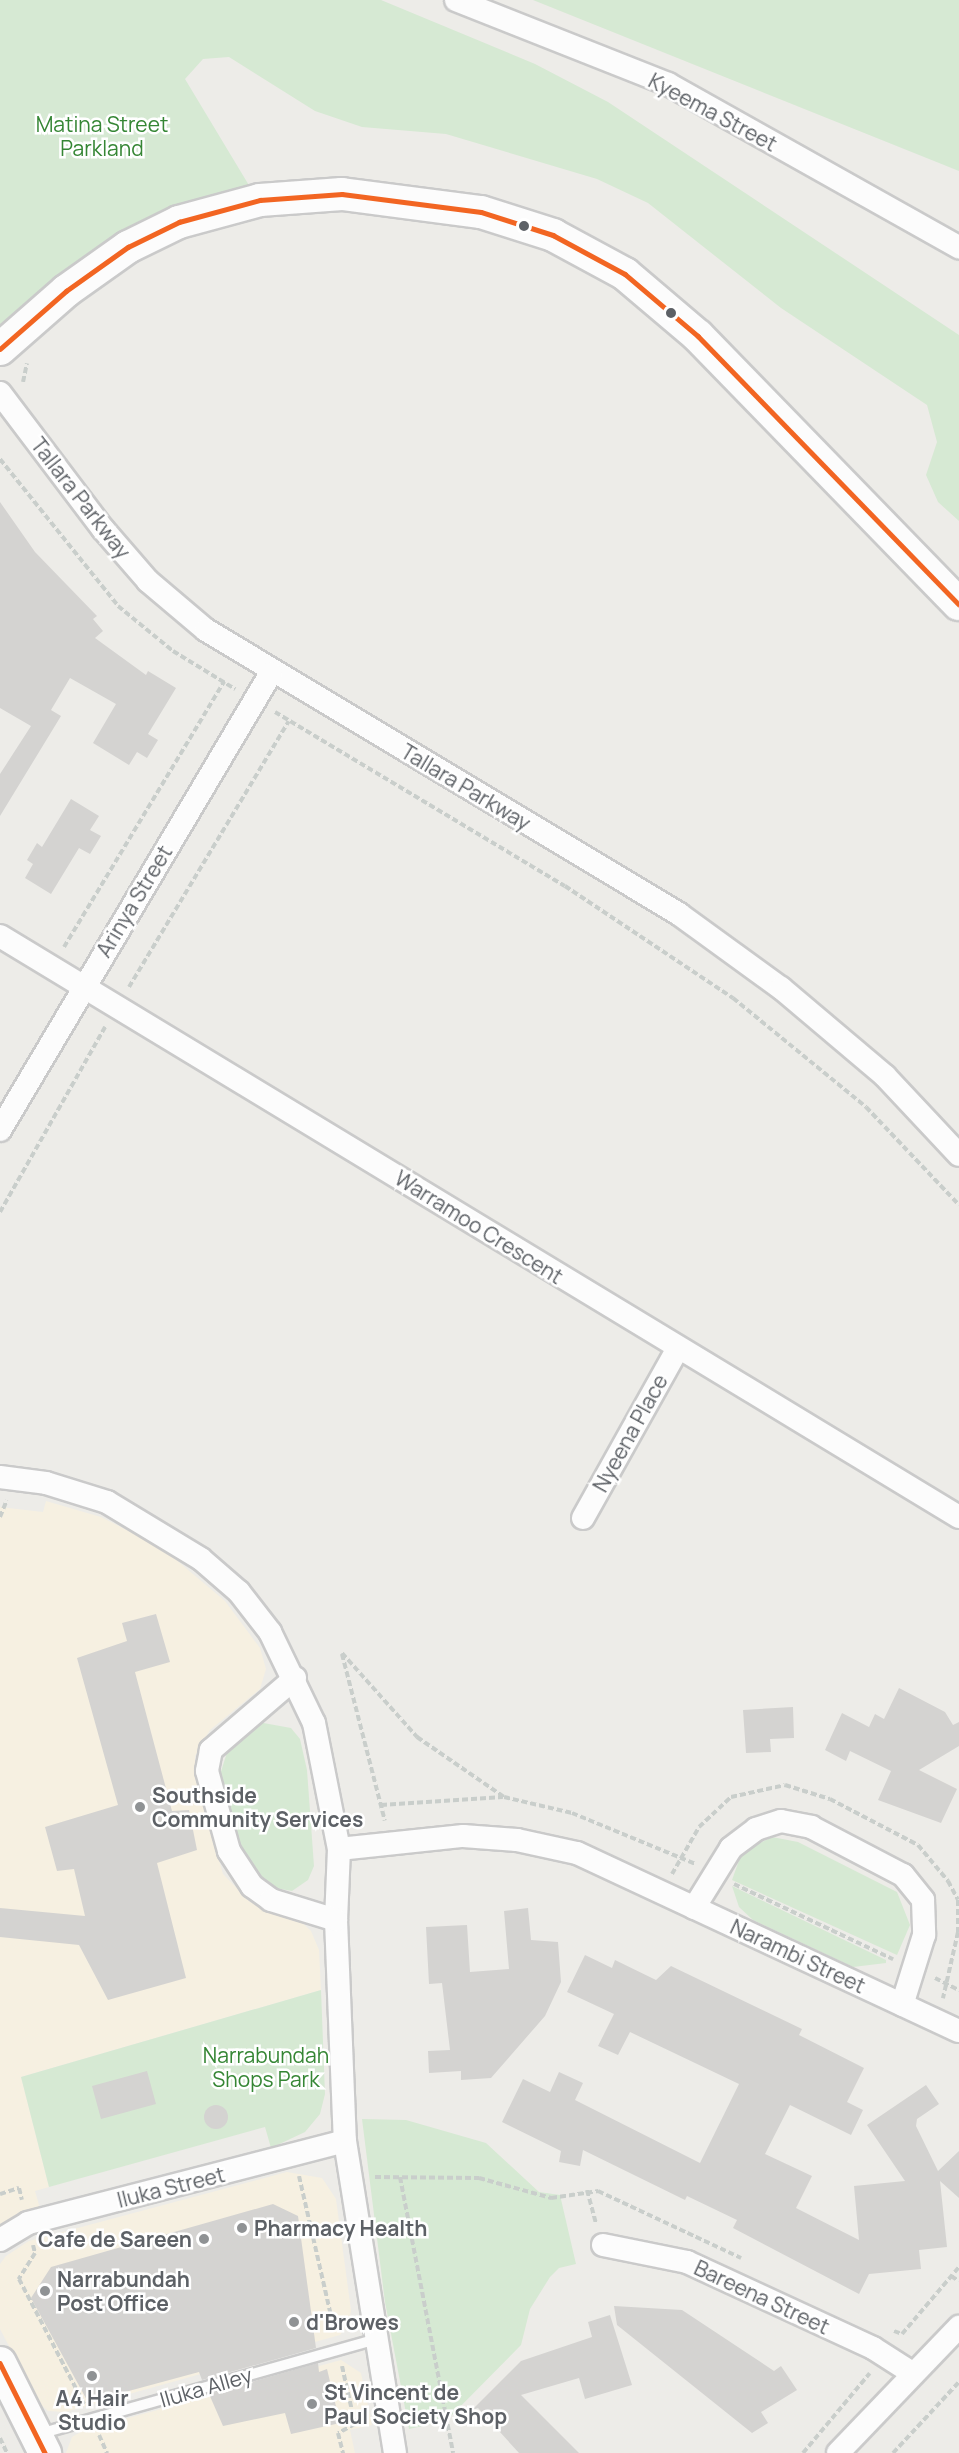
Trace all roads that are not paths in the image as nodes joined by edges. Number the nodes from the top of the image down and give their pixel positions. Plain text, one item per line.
1 (456, 0) edge
2 (959, 247) edge
3 (0, 349) edge
4 (0, 393) edge
5 (959, 604) edge
6 (271, 673) junction
7 (0, 936) edge
8 (85, 985) junction
9 (0, 1130) edge
10 (959, 1155) edge
11 (678, 1348) junction
12 (0, 1477) edge
13 (959, 1517) edge
14 (582, 1518) dead end
15 (295, 1678) junction
16 (339, 1849) junction
17 (694, 1908) junction
18 (336, 1920) junction
19 (902, 2004) junction
20 (959, 2031) edge
21 (345, 2141) junction
22 (0, 2240) edge
23 (603, 2245) road end
24 (959, 2327) edge
25 (376, 2338) junction
26 (912, 2373) junction
27 (3, 2377) edge
28 (40, 2444) edge
29 (395, 2453) edge
30 (838, 2453) edge

1 - 2 street, Kyeema Street
3 - 5 street
4 - 6 street, Tallara Parkway
6 - 8 street, Arinya Street
6 - 10 street, Tallara Parkway
7 - 8 street, Warramoo Crescent
8 - 9 street, Arinya Street
8 - 11 street, Warramoo Crescent
11 - 13 street, Warramoo Crescent
11 - 14 street, Nyeena Place
12 - 15 street
15 - 16 street
15 - 18 street
16 - 17 street, Narambi Street
16 - 18 street
17 - 19 street, Narambi Street
17 - 19 street
18 - 21 street
19 - 20 street, Narambi Street
21 - 22 street, Iluka Street
21 - 25 street
23 - 26 street, Bareena Street
24 - 26 street
25 - 28 lane, Iluka Alley
25 - 29 street
26 - 30 street
27 - 28 street

